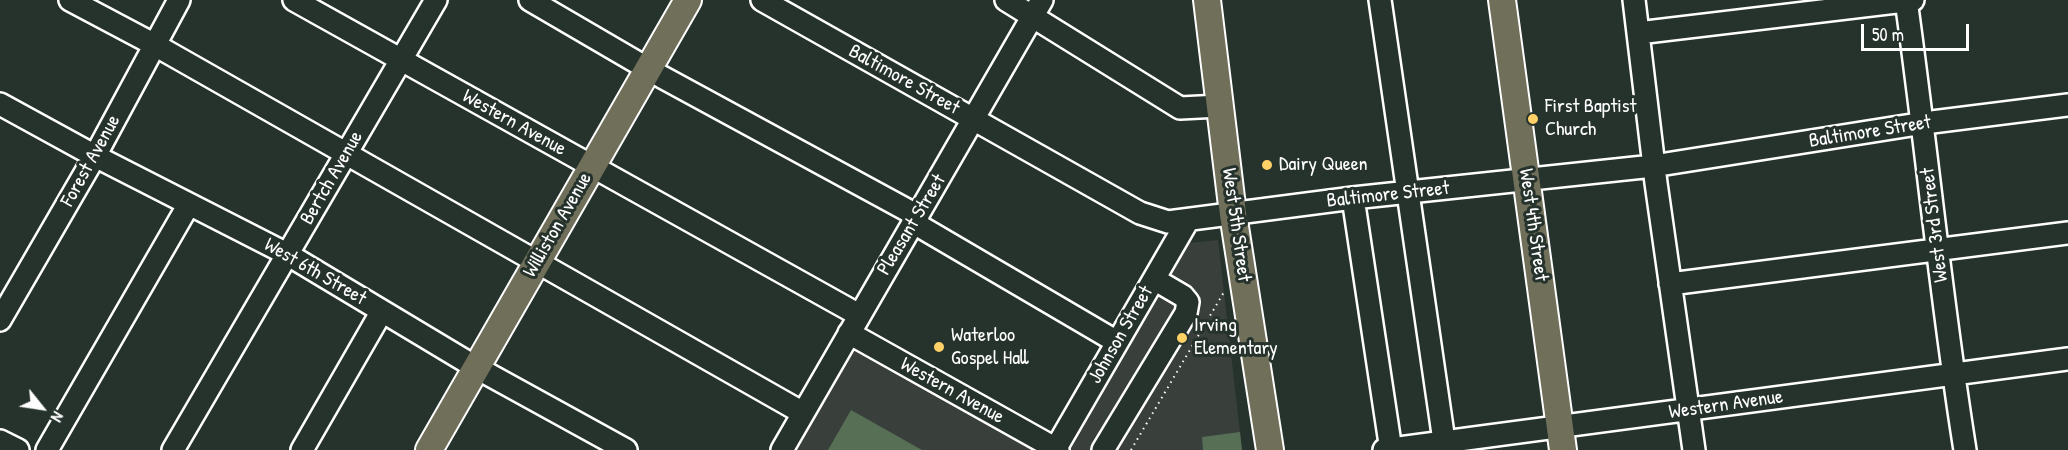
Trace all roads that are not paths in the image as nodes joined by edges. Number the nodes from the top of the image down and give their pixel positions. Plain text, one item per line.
1 (70, 0) edge
2 (179, 0) edge
3 (294, 0) edge
4 (435, 0) edge
5 (530, 0) edge
6 (688, 0) edge
7 (762, 0) edge
8 (1006, 0) edge
9 (1207, 0) edge
10 (1380, 0) edge
11 (1502, 0) edge
12 (1634, 0) edge
13 (1908, 0) edge
14 (1037, 8) edge
15 (1638, 33) junction
16 (155, 45) junction
17 (401, 60) junction
18 (648, 69) junction
19 (0, 104) edge
20 (2068, 105) edge
21 (1220, 106) junction
22 (975, 120) junction
23 (1924, 123) junction
24 (346, 154) junction
25 (95, 156) junction
26 (591, 166) junction
27 (1653, 166) junction
28 (1526, 180) junction
29 (1408, 193) junction
30 (1353, 198) junction
31 (189, 204) junction
32 (1233, 214) junction
33 (916, 220) junction
34 (1187, 222) junction
35 (2068, 233) edge
36 (1939, 251) junction
37 (287, 254) junction
38 (536, 263) junction
39 (1154, 279) junction
40 (1670, 284) junction
41 (382, 311) junction
42 (0, 320) edge
43 (854, 324) junction
44 (1118, 342) junction
45 (2068, 359) edge
46 (477, 368) junction
47 (1952, 374) junction
48 (1689, 410) junction
49 (803, 413) junction
50 (1562, 438) edge
51 (0, 441) edge
52 (1487, 443) edge
53 (1440, 444) edge
54 (1057, 449) edge
55 (18, 450) edge
56 (47, 450) edge
57 (173, 450) edge
58 (302, 450) edge
59 (429, 450) edge
60 (626, 450) edge
61 (782, 450) edge
62 (1103, 450) edge
63 (1270, 450) edge
64 (1389, 450) edge
65 (1694, 450) edge
66 (1965, 450) edge

1 - 16 street
2 - 16 street, Forest Avenue
3 - 17 street, Western Avenue
4 - 17 street, Bertch Avenue
5 - 18 street
6 - 18 main road, Williston Avenue
7 - 22 street, Baltimore Street
8 - 14 street
9 - 21 main road, West 5th Street
10 - 29 street
11 - 28 main road, West 4th Street
12 - 15 street
13 - 15 street
13 - 23 street, West 3rd Street
14 - 21 street
14 - 22 street, Pleasant Street
15 - 27 street
16 - 24 street
16 - 25 street, Forest Avenue
17 - 24 street, Bertch Avenue
17 - 26 street, Western Avenue
18 - 26 main road, Williston Avenue
18 - 33 street
19 - 25 street, West 6th Street
20 - 23 street, Baltimore Street
21 - 32 main road, West 5th Street
22 - 33 street, Pleasant Street
22 - 34 street, Baltimore Street
23 - 27 street, Baltimore Street
23 - 36 street, West 3rd Street
24 - 37 street, Bertch Avenue
24 - 38 street
25 - 31 street, West 6th Street
25 - 42 street, Forest Avenue
26 - 38 main road, Williston Avenue
26 - 43 street, Western Avenue
27 - 28 street, Baltimore Street
27 - 40 street
28 - 29 street, Baltimore Street
28 - 50 main road, West 4th Street
29 - 30 street, Baltimore Street
29 - 53 street
30 - 32 street, Baltimore Street
30 - 64 street
31 - 37 street, West 6th Street
31 - 56 street
32 - 34 street, Baltimore Street
32 - 63 main road, West 5th Street
33 - 43 street, Pleasant Street
33 - 44 street
34 - 39 street, Johnson Street
35 - 36 street
36 - 40 street
36 - 47 street, West 3rd Street
37 - 41 street, West 6th Street
37 - 57 street, Bertch Avenue
38 - 46 main road, Williston Avenue
38 - 49 street
39 - 44 street, Johnson Street
39 - 62 street
40 - 48 street
41 - 46 street, West 6th Street
41 - 58 street
43 - 49 street, Pleasant Street
43 - 54 street, Western Avenue
44 - 54 street, Johnson Street
45 - 47 street, Western Avenue
46 - 59 main road, Williston Avenue
46 - 60 street, West 6th Street
47 - 48 street, Western Avenue
47 - 66 street, West 3rd Street
48 - 50 street, Western Avenue
48 - 65 street
49 - 61 street, Pleasant Street
50 - 52 street, Western Avenue
51 - 55 street
52 - 53 street, Western Avenue
53 - 64 street, Western Avenue

